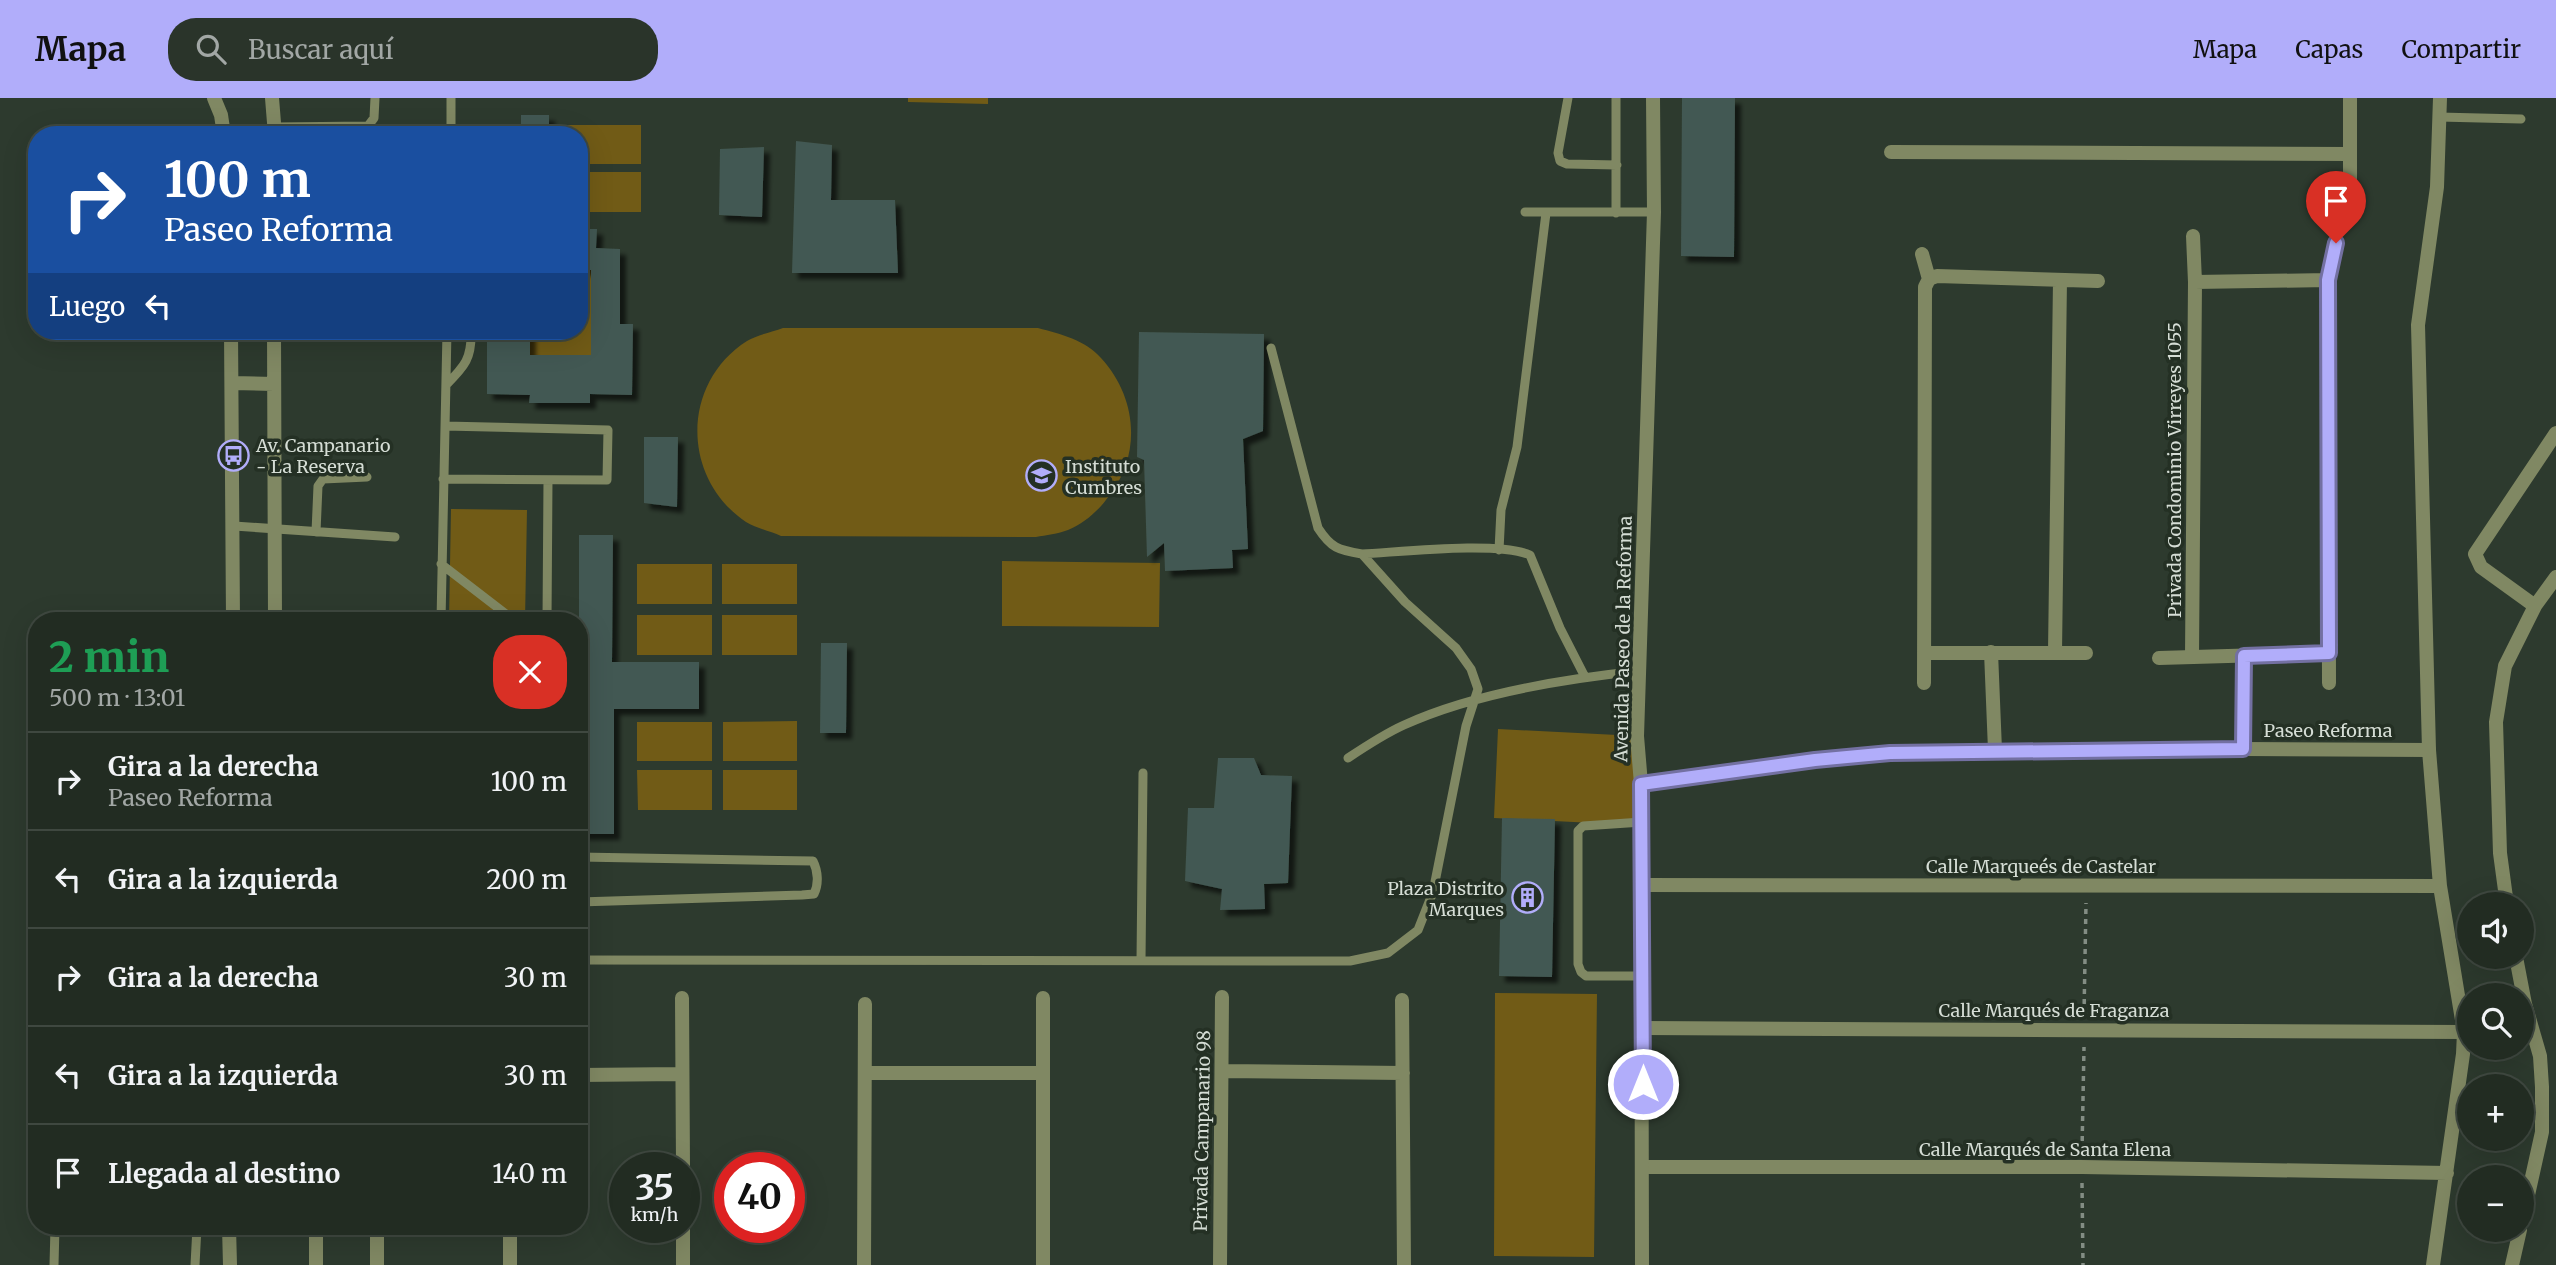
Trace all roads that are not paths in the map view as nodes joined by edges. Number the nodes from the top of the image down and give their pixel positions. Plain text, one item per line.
1 (214, 98) edge
2 (272, 98) edge
3 (374, 98) edge
4 (451, 98) edge
5 (1567, 98) edge
6 (1616, 98) edge
7 (1653, 98) edge
8 (2350, 98) edge
9 (2440, 98) edge
10 (2439, 117) junction
11 (2521, 119) dead end
12 (223, 126) edge
13 (275, 126) edge
14 (368, 126) edge
15 (451, 126) edge
16 (1891, 152) dead end
17 (2350, 154) junction
18 (1617, 165) junction
19 (2350, 196) dead end
20 (1525, 212) dead end
21 (1654, 212) junction
22 (1546, 213) junction
23 (1616, 213) junction
24 (2193, 236) dead end
25 (2336, 243) dead end
26 (1922, 254) dead end
27 (1928, 279) junction
28 (2060, 280) junction
29 (2328, 280) junction
30 (2098, 281) dead end
31 (2195, 282) junction
32 (231, 340) edge
33 (274, 340) edge
34 (447, 340) edge
35 (471, 340) edge
36 (1271, 348) dead end
37 (232, 383) junction
38 (274, 384) junction
39 (446, 385) junction
40 (445, 426) junction
41 (2556, 433) edge
42 (367, 477) dead end
43 (443, 479) junction
44 (548, 480) junction
45 (234, 526) junction
46 (275, 529) junction
47 (316, 532) junction
48 (395, 537) dead end
49 (1499, 550) junction
50 (1362, 554) junction
51 (441, 564) junction
52 (2556, 577) edge
53 (2535, 606) junction
54 (233, 612) edge
55 (275, 612) edge
56 (441, 612) edge
57 (503, 612) edge
58 (547, 612) edge
59 (1991, 652) junction
60 (2055, 652) junction
61 (1923, 653) junction
62 (2086, 653) dead end
63 (2329, 653) junction
64 (2244, 656) junction
65 (2192, 657) junction
66 (2159, 658) dead end
67 (1639, 671) junction
68 (1585, 677) junction
69 (1924, 683) dead end
70 (2329, 683) dead end
71 (1475, 700) junction
72 (2243, 749) junction
73 (1995, 750) junction
74 (2429, 750) junction
75 (1348, 758) dead end
76 (1143, 772) dead end
77 (1641, 784) junction
78 (1642, 822) junction
79 (588, 857) edge
80 (1643, 886) junction
81 (2440, 886) junction
82 (2505, 892) edge
83 (588, 902) edge
84 (588, 960) edge
85 (1141, 960) junction
86 (2518, 969) edge
87 (1643, 976) junction
88 (2457, 989) edge
89 (1222, 997) dead end
90 (682, 998) dead end
91 (1043, 998) dead end
92 (1402, 1000) dead end
93 (865, 1004) dead end
94 (1643, 1028) junction
95 (2457, 1032) edge
96 (2462, 1060) edge
97 (1222, 1071) junction
98 (865, 1073) junction
99 (1043, 1073) junction
100 (1403, 1073) junction
101 (682, 1074) junction
102 (588, 1075) edge
103 (683, 1152) edge
104 (1643, 1167) junction
105 (2534, 1168) edge
106 (2447, 1173) junction
107 (55, 1235) edge
108 (197, 1235) edge
109 (229, 1235) edge
110 (316, 1235) edge
111 (377, 1235) edge
112 (510, 1235) edge
113 (2517, 1242) edge
114 (683, 1243) edge
115 (54, 1265) edge
116 (195, 1265) edge
117 (230, 1265) edge
118 (316, 1265) edge
119 (377, 1265) edge
120 (510, 1265) edge
121 (683, 1265) edge
122 (864, 1265) edge
123 (1043, 1265) edge
124 (1220, 1265) edge
125 (1404, 1265) edge
126 (1642, 1265) edge
127 (2433, 1265) edge
128 (2512, 1265) edge

1 - 12 street
2 - 13 street
3 - 14 lane
4 - 15 lane
5 - 18 lane
6 - 18 lane
7 - 21 street, Avenida Paseo de la Reforma
8 - 17 street
9 - 10 street
10 - 11 lane
10 - 74 street
16 - 17 street
17 - 19 street
18 - 23 lane
20 - 22 lane
21 - 23 lane
21 - 67 street, Avenida Paseo de la Reforma
22 - 23 lane
22 - 49 lane
24 - 31 street, Privada Condominio Virreyes 1055
25 - 29 street
26 - 27 street
27 - 28 street
27 - 61 street
28 - 30 street
28 - 60 street
29 - 31 street
29 - 63 street
31 - 65 street, Privada Condominio Virreyes 1055
32 - 37 street
33 - 38 street
34 - 39 lane
35 - 39 lane
36 - 50 lane
37 - 38 street
37 - 45 street
38 - 46 street
39 - 40 lane
40 - 43 lane
40 - 44 lane
41 - 53 street
42 - 47 lane
43 - 44 lane
43 - 51 lane
44 - 58 lane
45 - 46 lane
45 - 54 street
46 - 47 lane
46 - 55 street
47 - 48 lane
49 - 50 lane
49 - 68 lane
50 - 71 lane
51 - 56 lane
51 - 57 lane
52 - 53 street
53 - 82 street
59 - 60 street
59 - 61 street
59 - 73 street
60 - 62 street
61 - 69 street
63 - 64 street
63 - 70 street
64 - 65 street
64 - 72 street
65 - 66 street
67 - 68 lane
67 - 77 street, Avenida Paseo de la Reforma
68 - 71 lane
71 - 75 lane
71 - 85 lane
72 - 73 street, Paseo Reforma
72 - 74 street, Paseo Reforma
73 - 77 street, Paseo Reforma
74 - 81 street
76 - 85 lane
77 - 78 street, Avenida Paseo de la Reforma
78 - 80 street, Avenida Paseo de la Reforma
78 - 87 lane
79 - 83 lane
80 - 81 street, Calle Marqueés de Castelar
80 - 87 street, Avenida Paseo de la Reforma
81 - 88 street
84 - 85 lane
86 - 105 street
87 - 94 street, Avenida Paseo de la Reforma
89 - 97 street, Privada Campanario 98
90 - 101 street
91 - 99 street
92 - 100 street
93 - 98 street
94 - 95 street, Calle Marqués de Fraganza
94 - 104 street, Avenida Paseo de la Reforma
96 - 106 street
97 - 100 street
97 - 124 street, Privada Campanario 98
98 - 99 street
98 - 122 street
99 - 123 street
100 - 125 street
101 - 102 street
101 - 103 street
104 - 106 street, Calle Marqués de Santa Elena
104 - 126 street, Avenida Paseo de la Reforma
106 - 127 street
107 - 115 lane
108 - 116 lane
109 - 117 street
110 - 118 street
111 - 119 street
112 - 120 street
113 - 128 street
114 - 121 street

